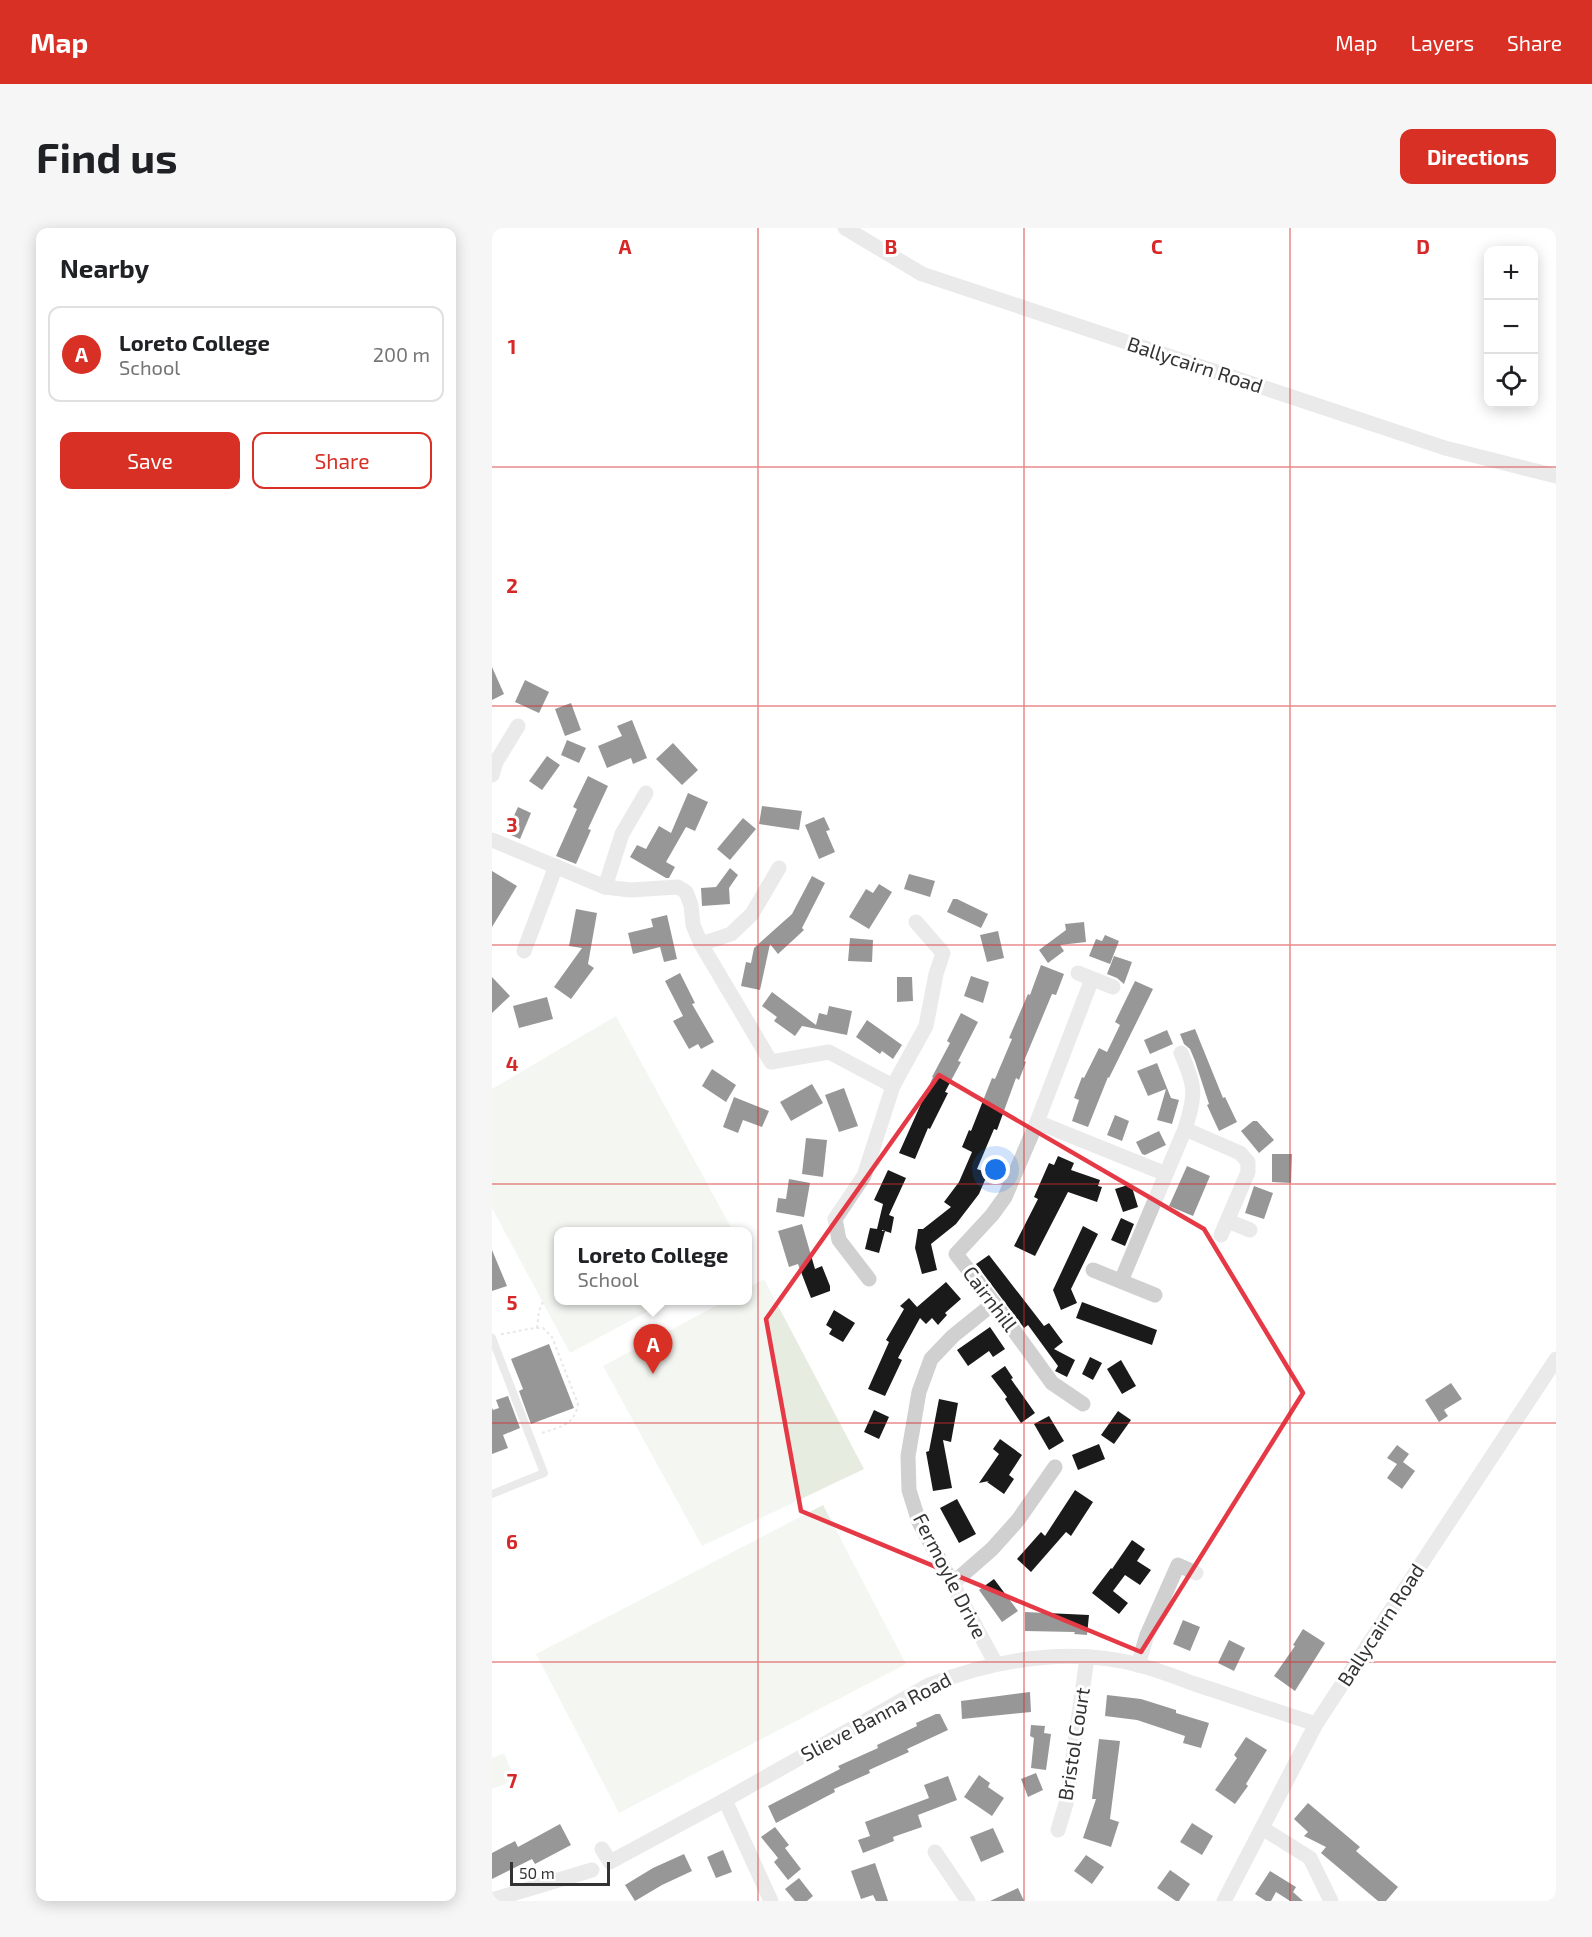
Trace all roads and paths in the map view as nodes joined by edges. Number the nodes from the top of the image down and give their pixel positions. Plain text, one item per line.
1 (845, 228) edge
2 (1556, 476) edge
3 (518, 726) dead end
4 (492, 775) edge
5 (646, 793) dead end
6 (492, 840) edge
7 (556, 866) junction
8 (779, 868) dead end
9 (605, 887) junction
10 (916, 922) dead end
11 (701, 944) junction
12 (524, 951) dead end
13 (1113, 987) dead end
14 (1181, 1053) dead end
15 (893, 1086) junction
16 (1037, 1122) junction
17 (1185, 1129) junction
18 (1166, 1174) junction
19 (1250, 1230) dead end
20 (1093, 1270) dead end
21 (869, 1279) dead end
22 (1121, 1281) junction
23 (1155, 1295) dead end
24 (543, 1302) dead end
25 (994, 1302) junction
26 (537, 1328) junction
27 (496, 1336) edge
28 (1556, 1359) edge
29 (1083, 1404) dead end
30 (530, 1437) junction
31 (1055, 1467) dead end
32 (492, 1494) edge
33 (1196, 1573) dead end
34 (952, 1584) junction
35 (1087, 1658) junction
36 (996, 1664) junction
37 (1138, 1665) junction
38 (1316, 1724) junction
39 (725, 1800) junction
40 (1262, 1828) junction
41 (1058, 1830) dead end
42 (602, 1849) dead end
43 (935, 1852) dead end
44 (592, 1870) dead end
45 (492, 1900) edge
46 (771, 1901) edge
47 (968, 1901) edge
48 (1224, 1901) edge
49 (1331, 1901) edge

1 - 2 street, Ballycairn Road
3 - 4 street
5 - 9 street
6 - 7 street
7 - 9 street
7 - 12 street
8 - 11 street
9 - 11 street
10 - 15 street
11 - 15 street
13 - 16 street, Cairnhill
14 - 17 street
15 - 21 street
16 - 18 street
16 - 25 street, Cairnhill
17 - 18 street
17 - 19 street
18 - 22 street
20 - 22 street
22 - 23 street
24 - 26 path
25 - 29 street, Cairnhill
25 - 34 street, Fermoyle Drive
26 - 27 path
26 - 30 path
27 - 30 lane
28 - 38 street, Ballycairn Road
30 - 32 lane
31 - 34 street
33 - 37 street
34 - 36 street, Fermoyle Drive
35 - 36 street, Slieve Banna Road
35 - 37 street, Slieve Banna Road
35 - 41 street, Bristol Court
36 - 39 street, Slieve Banna Road
37 - 38 street, Slieve Banna Road
38 - 40 street, Ballycairn Road
39 - 42 street, Slieve Banna Road
39 - 46 street
40 - 48 street, Ballycairn Road
40 - 49 street
43 - 47 street
44 - 45 street

